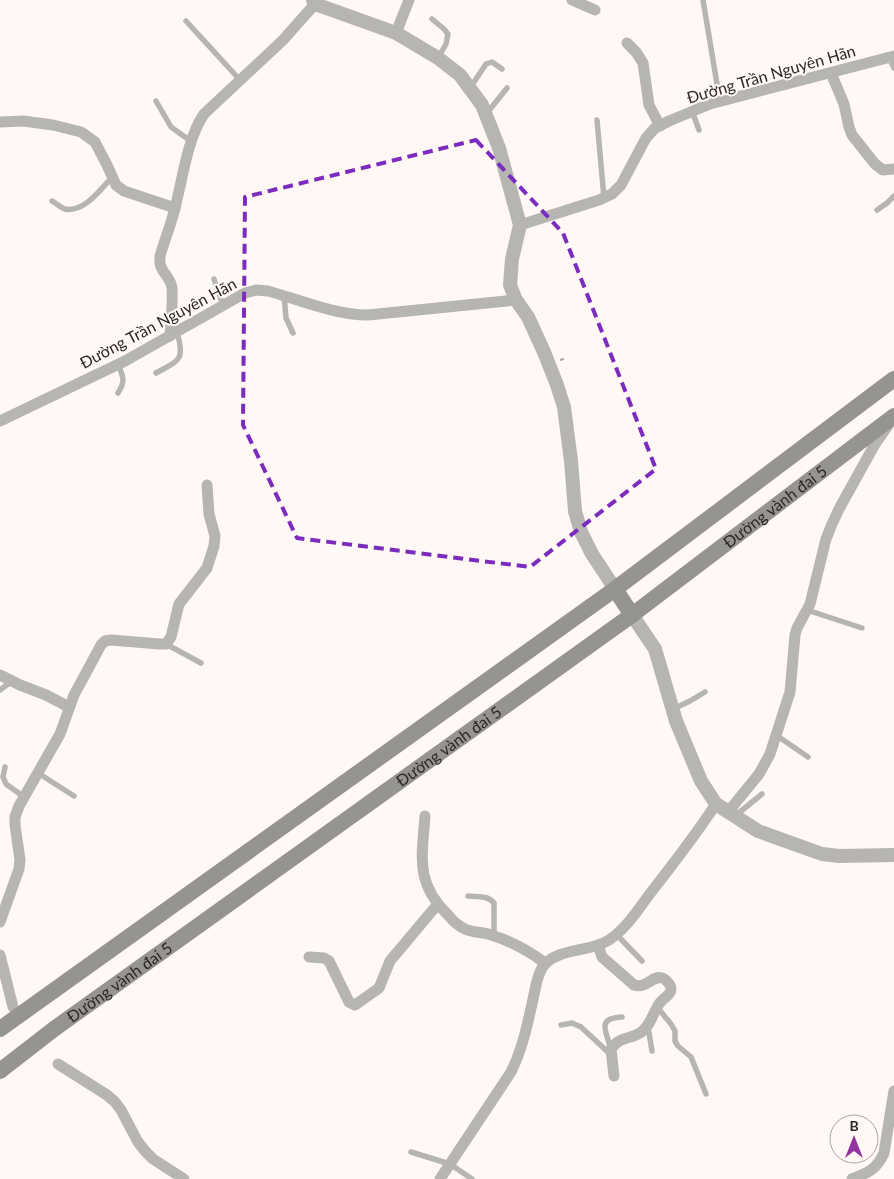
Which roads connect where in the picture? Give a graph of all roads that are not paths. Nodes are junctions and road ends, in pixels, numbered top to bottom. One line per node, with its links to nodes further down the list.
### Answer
1 (409, 0): 8 (street)
2 (572, 0): 5 (street)
3 (703, 0): 18 (lane)
4 (314, 2): 8 (street); 14 (street)
5 (595, 10)
6 (432, 20): 10 (lane)
7 (186, 21): 14 (lane)
8 (396, 33): 10 (street)
9 (627, 43): 23 (street)
10 (438, 58): 15 (street)
11 (892, 60): 13 (street, Đường Trần Nguyên Hãn)
12 (502, 69): 15 (lane)
13 (831, 73): 18 (street, Đường Trần Nguyên Hãn); 26 (street)
14 (240, 80): 25 (street)
15 (470, 88): 20 (street)
16 (507, 88): 20 (lane)
17 (156, 101): 25 (lane)
18 (720, 102): 19 (street, Đường Trần Nguyên Hãn)
19 (692, 111): 23 (street, Đường Trần Nguyên Hãn); 24 (lane)
20 (486, 115): 33 (street)
21 (597, 120): 29 (lane)
22 (0, 122): 27 (street)
23 (660, 126): 29 (street, Đường Trần Nguyên Hãn)
24 (699, 130)
25 (192, 142): 31 (street)
26 (894, 169)
27 (113, 176): 30 (lane); 31 (street)
28 (894, 196): 32 (lane)
29 (604, 198): 33 (street, Đường Trần Nguyên Hãn)
30 (52, 201)
31 (175, 208): 39 (street)
32 (877, 210)
33 (520, 225): 36 (street)
34 (214, 279): 37 (lane)
35 (284, 295): 36 (street, Đường Trần Nguyên Hãn); 37 (street, Đường Trần Nguyên Hãn); 38 (lane)
36 (516, 300): 47 (street)
37 (223, 306): 39 (street, Đường Trần Nguyên Hãn)
38 (293, 333)
39 (174, 334): 40 (street, Đường Trần Nguyên Hãn); 41 (lane)
40 (118, 364): 43 (lane); 45 (street, Đường Trần Nguyên Hãn)
41 (156, 373)
42 (894, 379): 47 (main road, Đường vành đai 5)
43 (118, 393)
44 (894, 416): 48 (street); 49 (main road, Đường vành đai 5)
45 (0, 421)
46 (207, 485): 51 (street)
47 (615, 589): 49 (main road); 85 (main road, Đường vành đai 5)
48 (808, 610): 50 (lane); 59 (street)
49 (632, 615): 58 (street); 89 (main road, Đường vành đai 5)
50 (862, 628)
51 (166, 644): 52 (lane); 57 (street)
52 (202, 663)
53 (0, 676): 54 (street)
54 (12, 681): 55 (lane); 57 (street)
55 (0, 690)
56 (705, 692): 58 (lane)
57 (69, 707): 62 (street)
58 (673, 709): 66 (street)
59 (776, 735): 60 (lane); 67 (street)
60 (808, 757)
61 (5, 767): 65 (lane)
62 (38, 773): 64 (lane); 65 (street)
63 (762, 794): 67 (lane)
64 (74, 796)
65 (24, 797): 72 (street)
66 (716, 804): 67 (street); 73 (street)
67 (731, 814): 69 (street)
68 (425, 816): 71 (street)
69 (894, 855)
70 (468, 896): 74 (lane)
71 (437, 905): 74 (street); 77 (street)
72 (0, 922)
73 (616, 934): 75 (street); 78 (lane)
74 (494, 936): 79 (street)
75 (598, 945): 79 (street); 81 (street)
76 (0, 955): 80 (street)
77 (309, 957)
78 (642, 961)
79 (545, 963): 94 (street)
80 (14, 1007)
81 (657, 1007): 83 (street); 92 (lane)
82 (622, 1017): 87 (lane)
83 (647, 1025): 86 (lane); 87 (street)
84 (561, 1026): 87 (lane)
85 (0, 1028)
86 (652, 1050)
87 (611, 1052): 90 (street)
88 (58, 1064): 95 (street)
89 (0, 1071)
90 (614, 1076)
91 (894, 1091): 98 (street)
92 (706, 1094)
93 (411, 1152): 94 (lane)
94 (450, 1164): 96 (street); 97 (lane)
95 (184, 1179)
96 (440, 1179)
97 (472, 1179)
98 (852, 1179)

